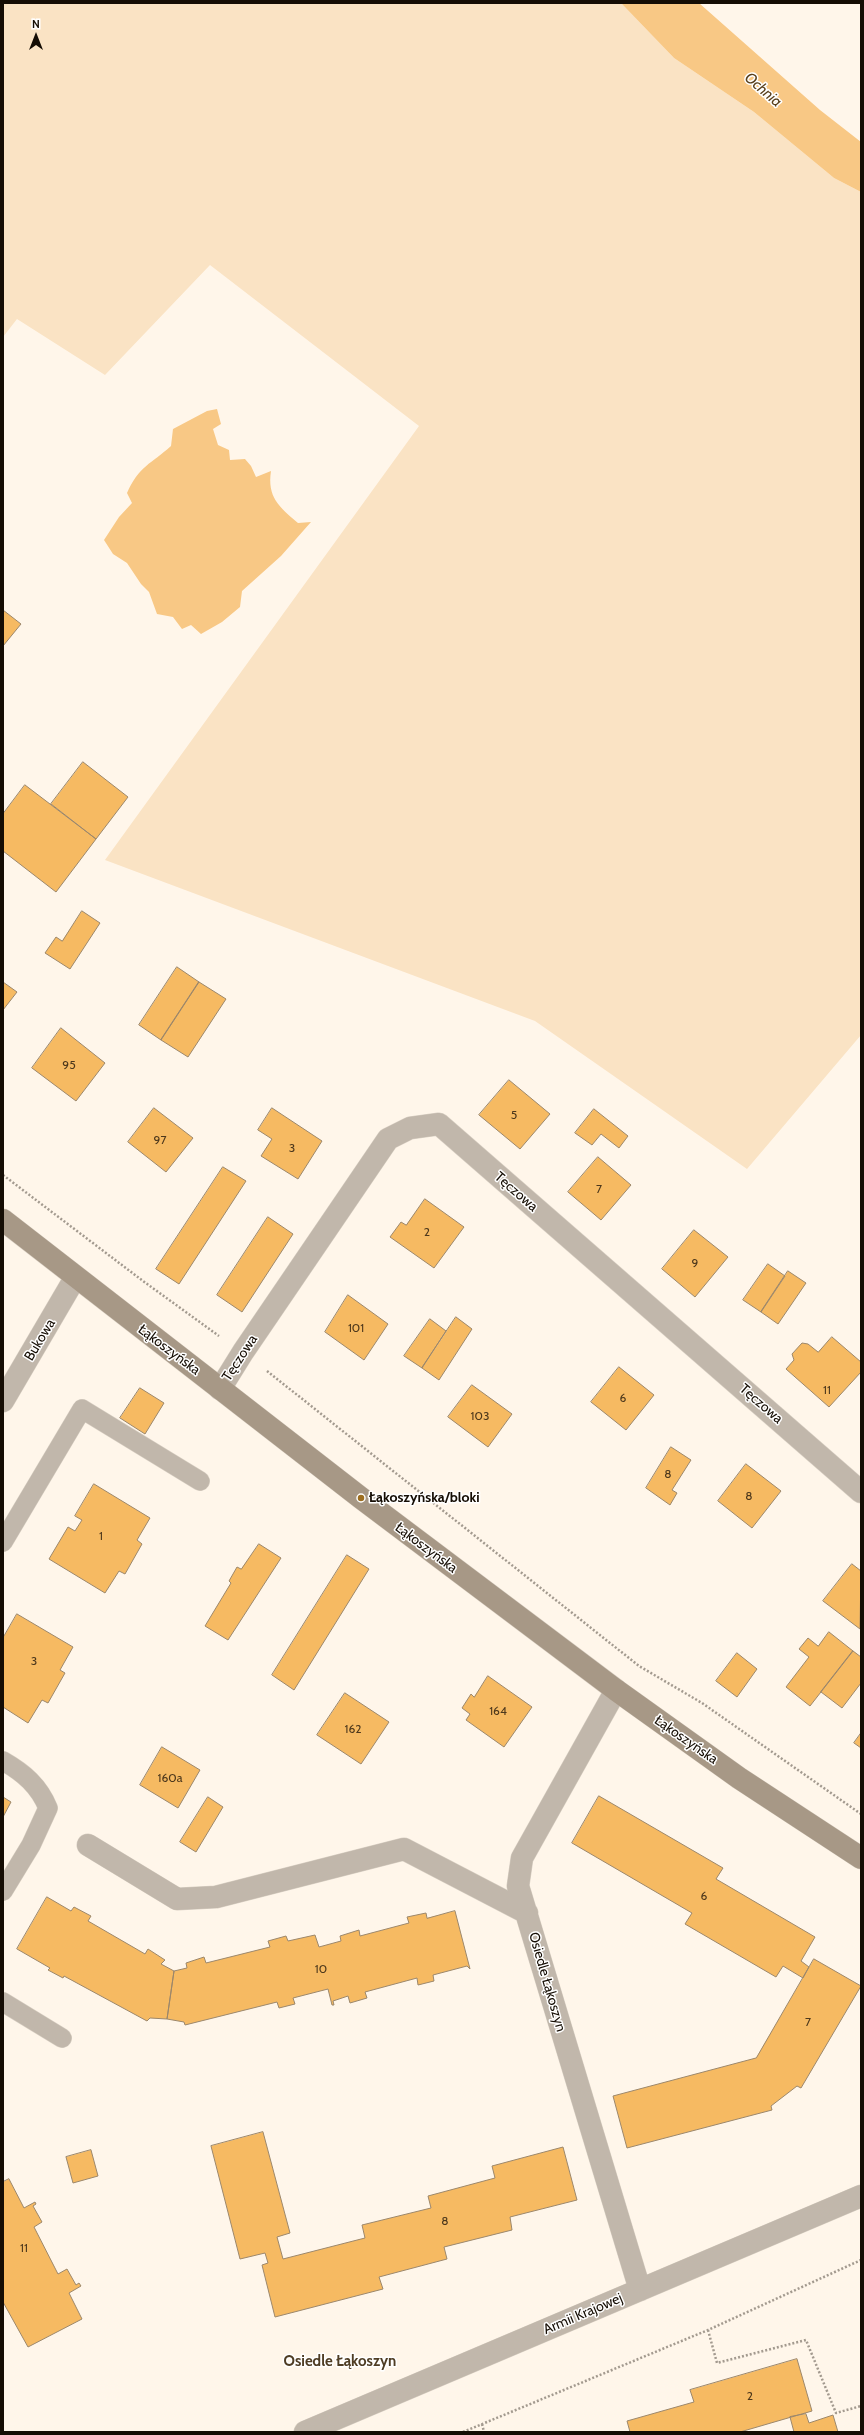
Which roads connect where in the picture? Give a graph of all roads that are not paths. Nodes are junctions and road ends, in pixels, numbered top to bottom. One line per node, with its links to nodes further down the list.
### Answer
1 (3, 1220): 2 (street, Łąkoszyńska)
2 (75, 1278): 3 (street, Łąkoszyńska); 4 (street, Bukowa)
3 (220, 1389): 6 (street, Tęczowa); 8 (street, Łąkoszyńska)
4 (3, 1401)
5 (200, 1481): 7 (lane)
6 (861, 1492)
7 (3, 1542)
8 (616, 1690): 11 (street, Łąkoszyńska); 13 (street, Osiedle Łąkoszyn)
9 (3, 1761): 12 (lane)
10 (88, 1845): 13 (street)
11 (861, 1858)
12 (3, 1891)
13 (527, 1913): 17 (street, Osiedle Łąkoszyn)
14 (3, 2002): 15 (lane)
15 (62, 2038)
16 (861, 2196): 17 (street, Armii Krajowej)
17 (640, 2290): 18 (street, Armii Krajowej)
18 (305, 2432)

